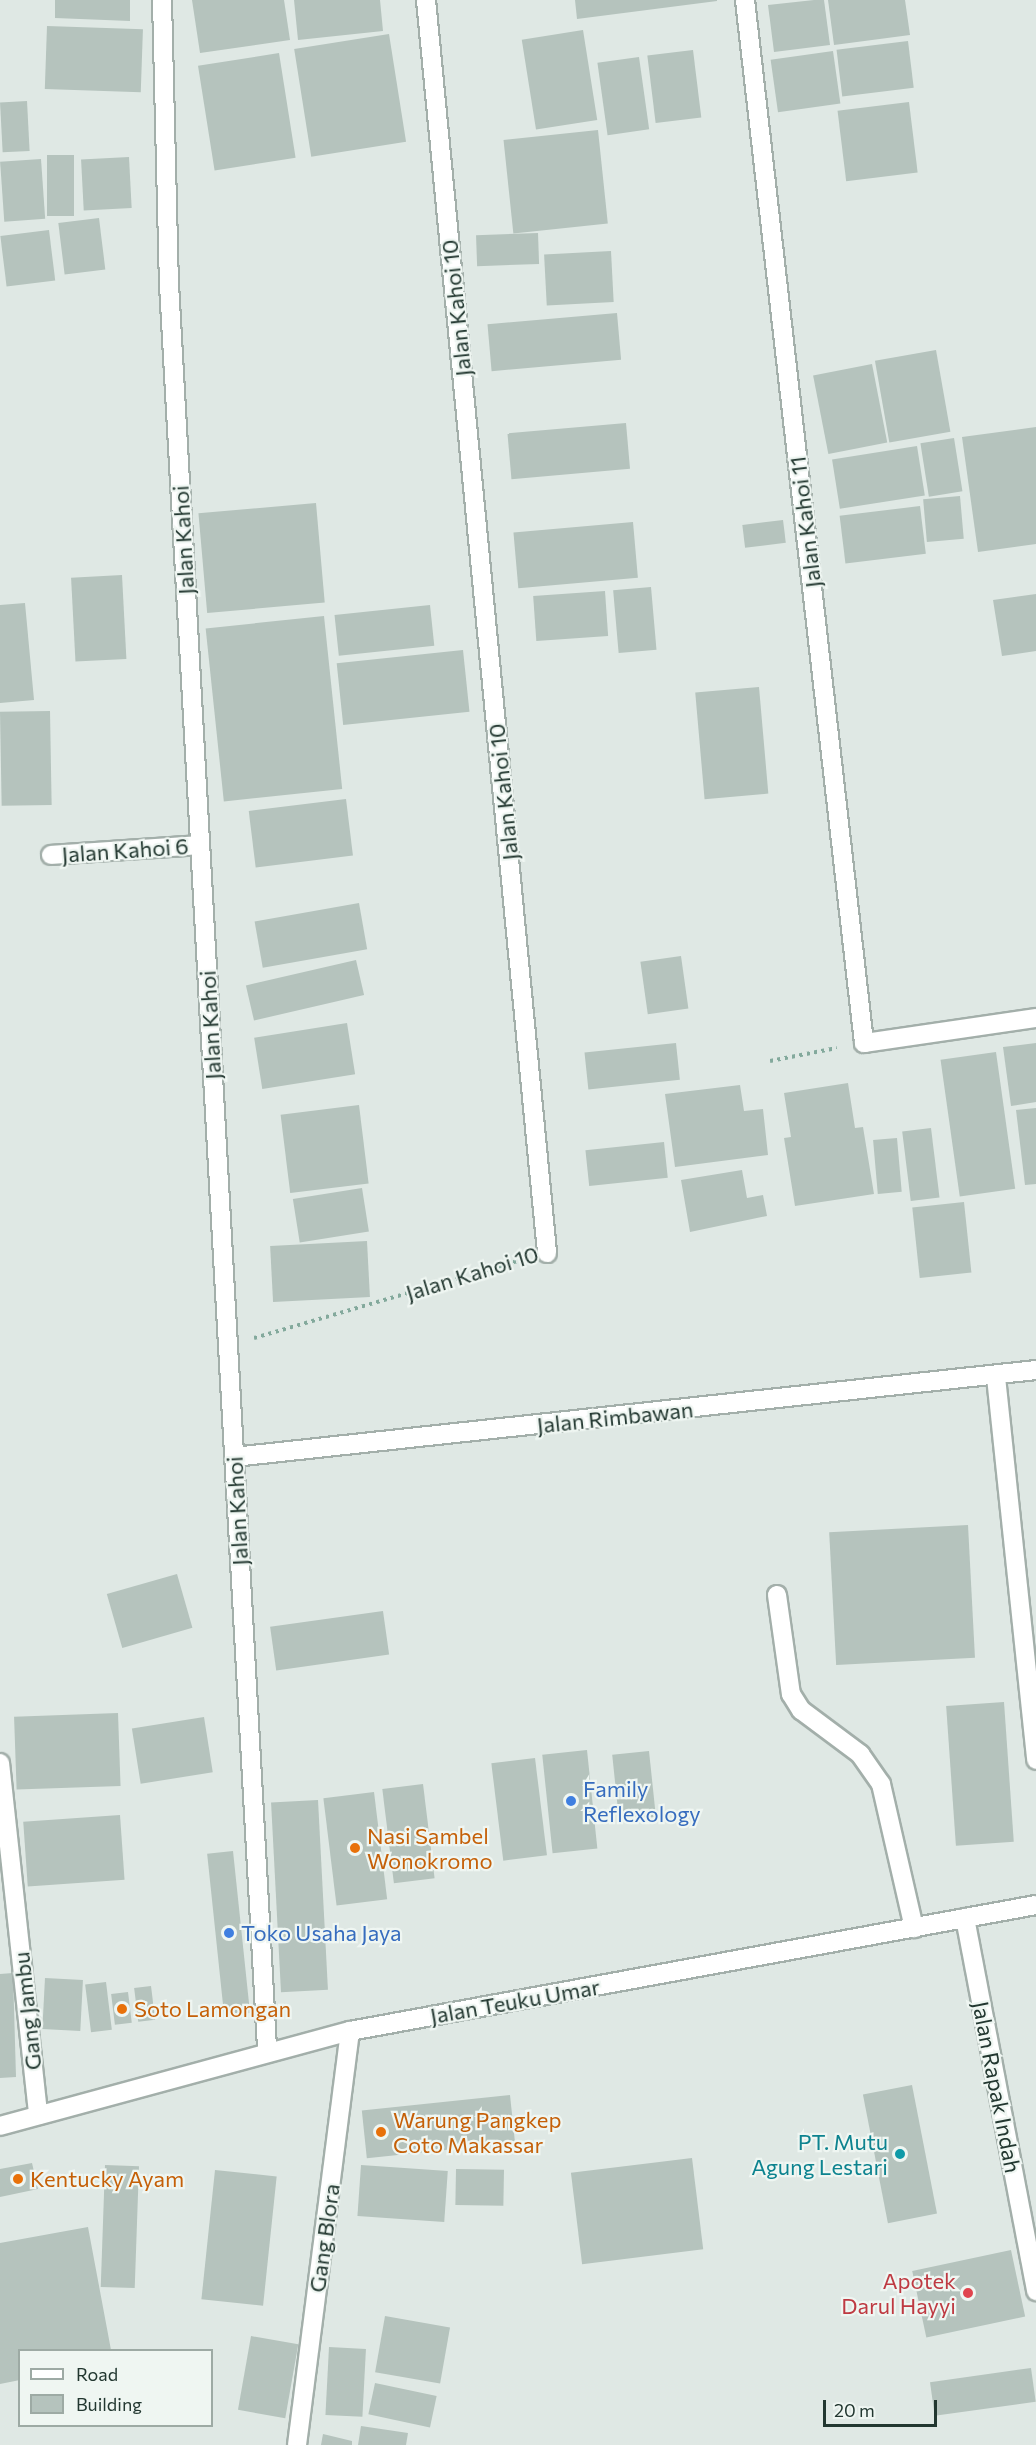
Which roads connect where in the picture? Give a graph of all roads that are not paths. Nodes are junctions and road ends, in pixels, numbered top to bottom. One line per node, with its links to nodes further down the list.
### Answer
1 (162, 0): 4 (street, Jalan Kahoi)
2 (426, 0): 7 (street, Jalan Kahoi 10)
3 (745, 0): 6 (street, Jalan Kahoi 11)
4 (200, 845): 5 (street, Jalan Kahoi 6); 10 (street, Jalan Kahoi)
5 (51, 855)
6 (1036, 1018)
7 (547, 1253)
8 (1036, 1370): 9 (street, Jalan Rimbawan)
9 (996, 1377): 10 (street, Jalan Rimbawan); 12 (street)
10 (234, 1457): 18 (street, Jalan Kahoi)
11 (777, 1595): 16 (street)
12 (1036, 1760)
13 (0, 1763): 19 (street, Gang Jambu)
14 (1036, 1905): 15 (street, Jalan Teuku Umar)
15 (965, 1918): 16 (street, Jalan Teuku Umar); 21 (street, Jalan Rapak Indah)
16 (914, 1928): 17 (street, Jalan Teuku Umar)
17 (350, 2031): 18 (street, Jalan Teuku Umar); 22 (street, Gang Blora)
18 (267, 2050): 19 (street, Jalan Teuku Umar)
19 (38, 2115): 20 (street, Jalan Teuku Umar)
20 (0, 2126)
21 (1036, 2291)
22 (297, 2445)

